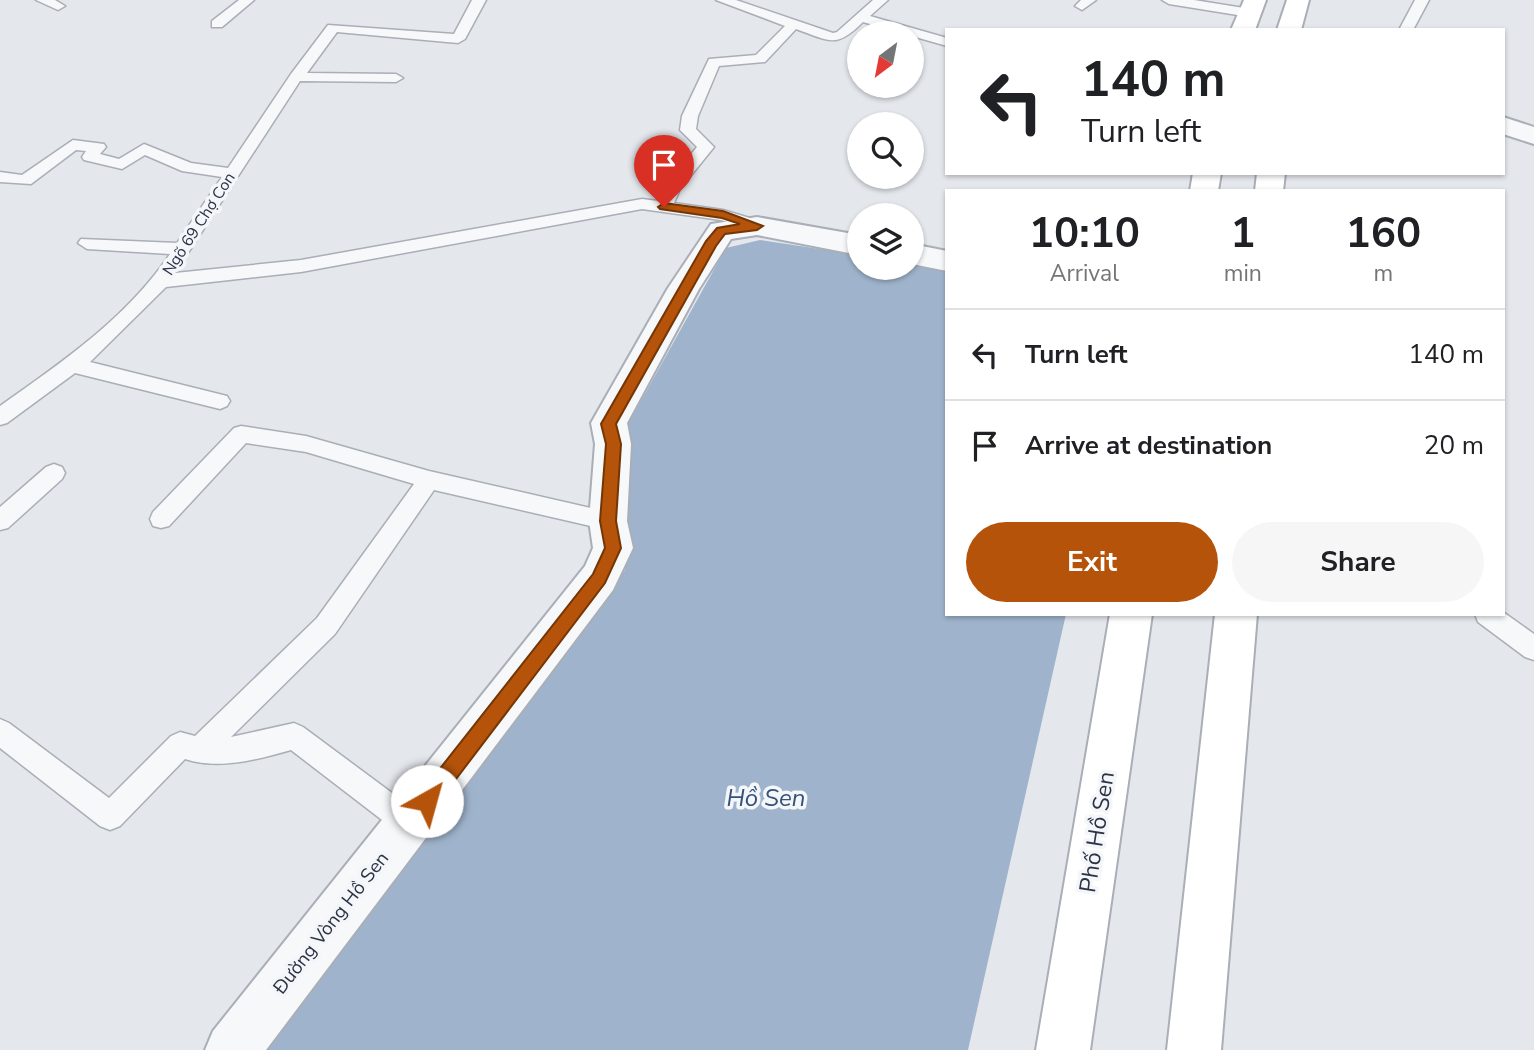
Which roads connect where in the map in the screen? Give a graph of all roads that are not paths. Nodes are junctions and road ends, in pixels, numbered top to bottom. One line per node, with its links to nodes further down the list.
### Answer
1 (43, 0): 9 (lane)
2 (247, 0): 12 (lane)
3 (478, 0): 16 (lane)
4 (723, 0): 13 (lane)
5 (881, 0): 11 (lane)
6 (1169, 0): 10 (lane)
7 (1298, 0): 14 (main road)
8 (1422, 0): 15 (lane)
9 (58, 6)
10 (1249, 14)
11 (860, 17): 13 (lane); 17 (lane)
12 (217, 24)
13 (794, 24): 25 (lane)
14 (1290, 28)
15 (1407, 28)
16 (458, 38): 18 (lane); 19 (lane, Ngõ 69 Chợ Con)
17 (945, 41)
18 (450, 54)
19 (296, 77): 20 (lane); 23 (lane, Ngõ 69 Chợ Con)
20 (396, 78)
21 (1505, 126): 22 (street)
22 (1534, 136)
23 (233, 173): 24 (lane); 29 (lane, Ngõ 69 Chợ Con)
24 (0, 177)
25 (664, 207): 26 (lane); 32 (lane)
26 (757, 226): 28 (street, Đường Vòng Hồ Sen); 40 (street, Đường Vòng Hồ Sen)
27 (87, 243): 29 (lane)
28 (847, 243)
29 (182, 249): 32 (lane, Ngõ 69 Chợ Con)
30 (924, 256): 31 (street)
31 (945, 261)
32 (161, 281): 33 (lane, Ngõ 69 Chợ Con)
33 (72, 365): 34 (lane); 35 (lane, Ngõ 69 Chợ Con)
34 (220, 401)
35 (0, 417)
36 (54, 473): 39 (lane)
37 (429, 480): 38 (lane); 40 (lane); 46 (lane)
38 (161, 519)
39 (0, 521)
40 (608, 521): 47 (street, Đường Vòng Hồ Sen)
41 (1132, 616): 49 (main road, Phố Hồ Sen)
42 (1236, 616): 50 (main road)
43 (1490, 616): 44 (lane)
44 (1534, 649)
45 (0, 732): 46 (lane)
46 (198, 751): 47 (lane)
47 (410, 823): 48 (street, Đường Vòng Hồ Sen)
48 (232, 1050)
49 (1063, 1050)
50 (1194, 1050)

